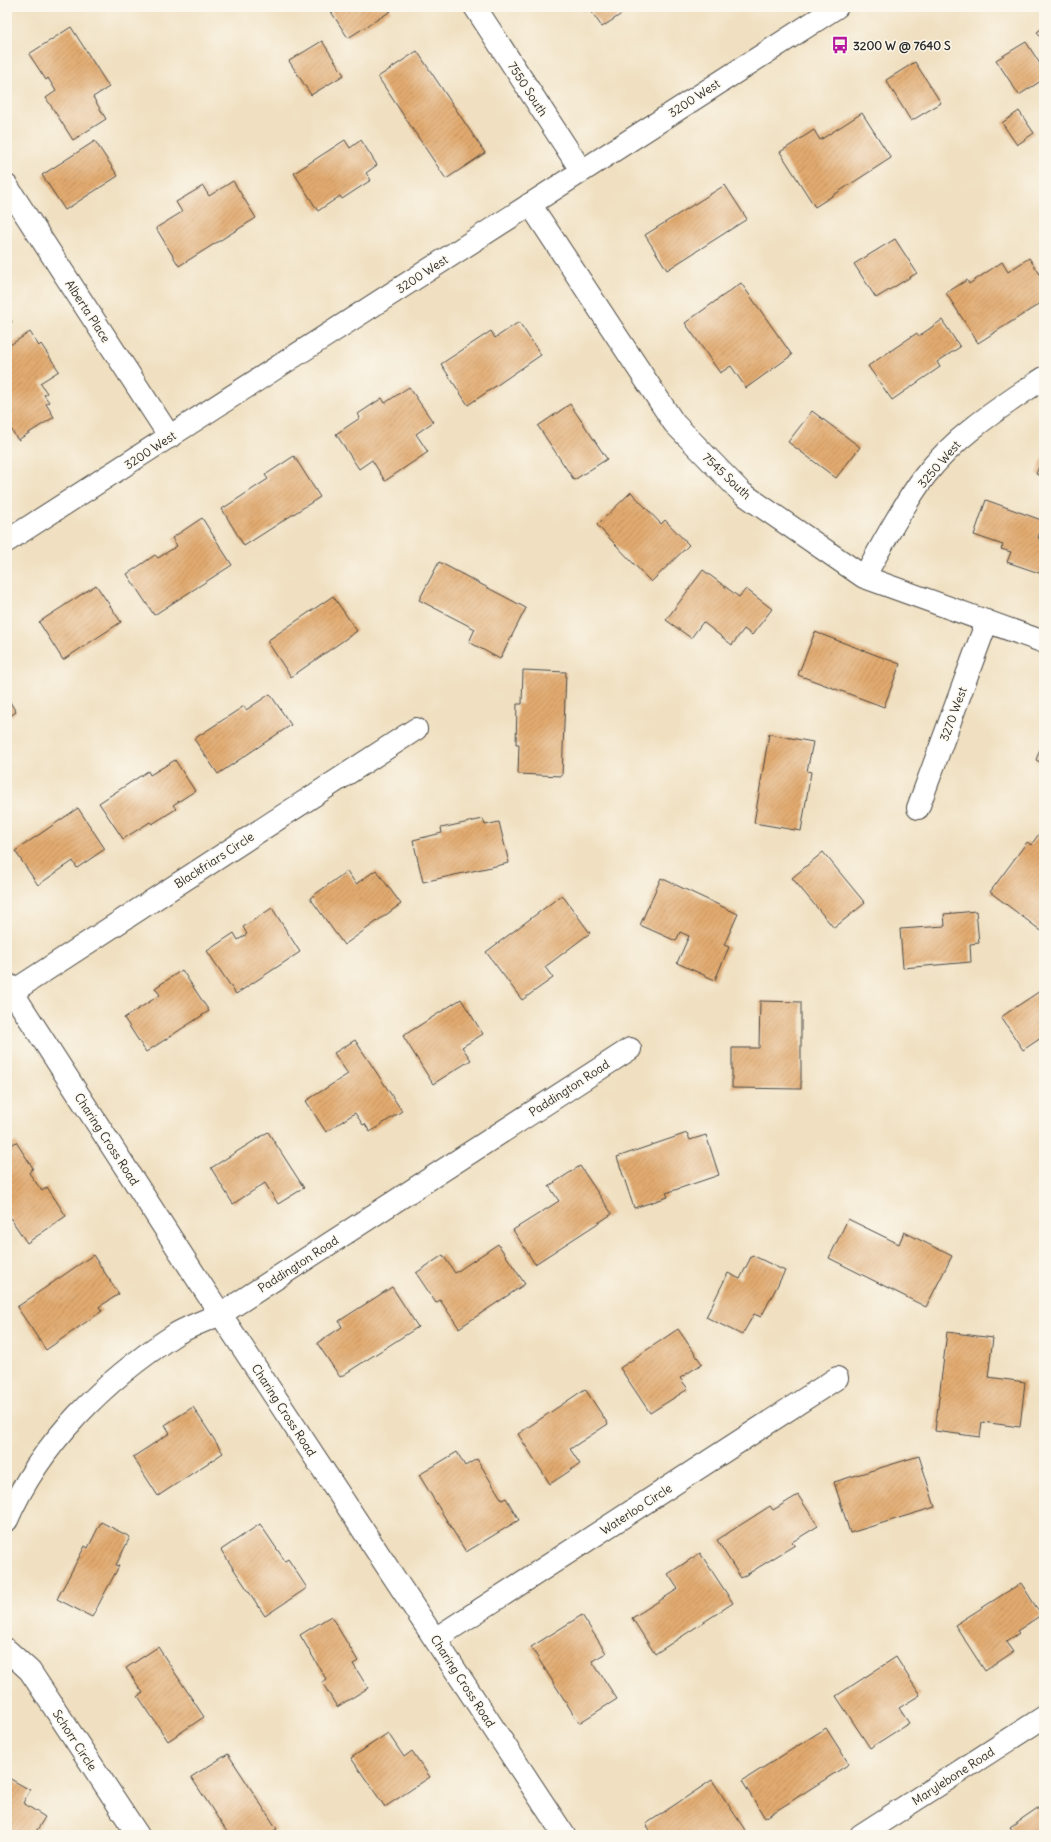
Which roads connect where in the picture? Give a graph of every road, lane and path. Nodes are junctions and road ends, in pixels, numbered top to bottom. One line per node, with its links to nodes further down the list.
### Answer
1 (475, 7): 3 (street, 7550 South)
2 (837, 7): 3 (street, 3200 West)
3 (581, 170): 5 (street, 3200 West)
4 (7, 186): 7 (street, Alberta Place)
5 (530, 204): 7 (street, 3200 West); 9 (street, 7545 South)
6 (1044, 378): 9 (street, 3250 West)
7 (170, 437): 8 (street, 3200 West)
8 (7, 541)
9 (864, 577): 10 (street, 7545 South)
10 (987, 621): 11 (street, 7545 South); 13 (street, 3270 West)
11 (1044, 642)
12 (416, 729): 14 (street, Blackfriars Circle)
13 (918, 808)
14 (10, 988): 16 (street, Charing Cross Road)
15 (630, 1049): 16 (street, Paddington Road)
16 (221, 1314): 18 (street, Paddington Road); 19 (street, Charing Cross Road)
17 (838, 1378): 19 (street, Waterloo Circle)
18 (7, 1520)
19 (435, 1639): 23 (street, Charing Cross Road)
20 (7, 1650): 22 (street, Schorr Circle)
21 (1044, 1717): 24 (street, Marylebone Road)
22 (138, 1835)
23 (564, 1835)
24 (861, 1835)

